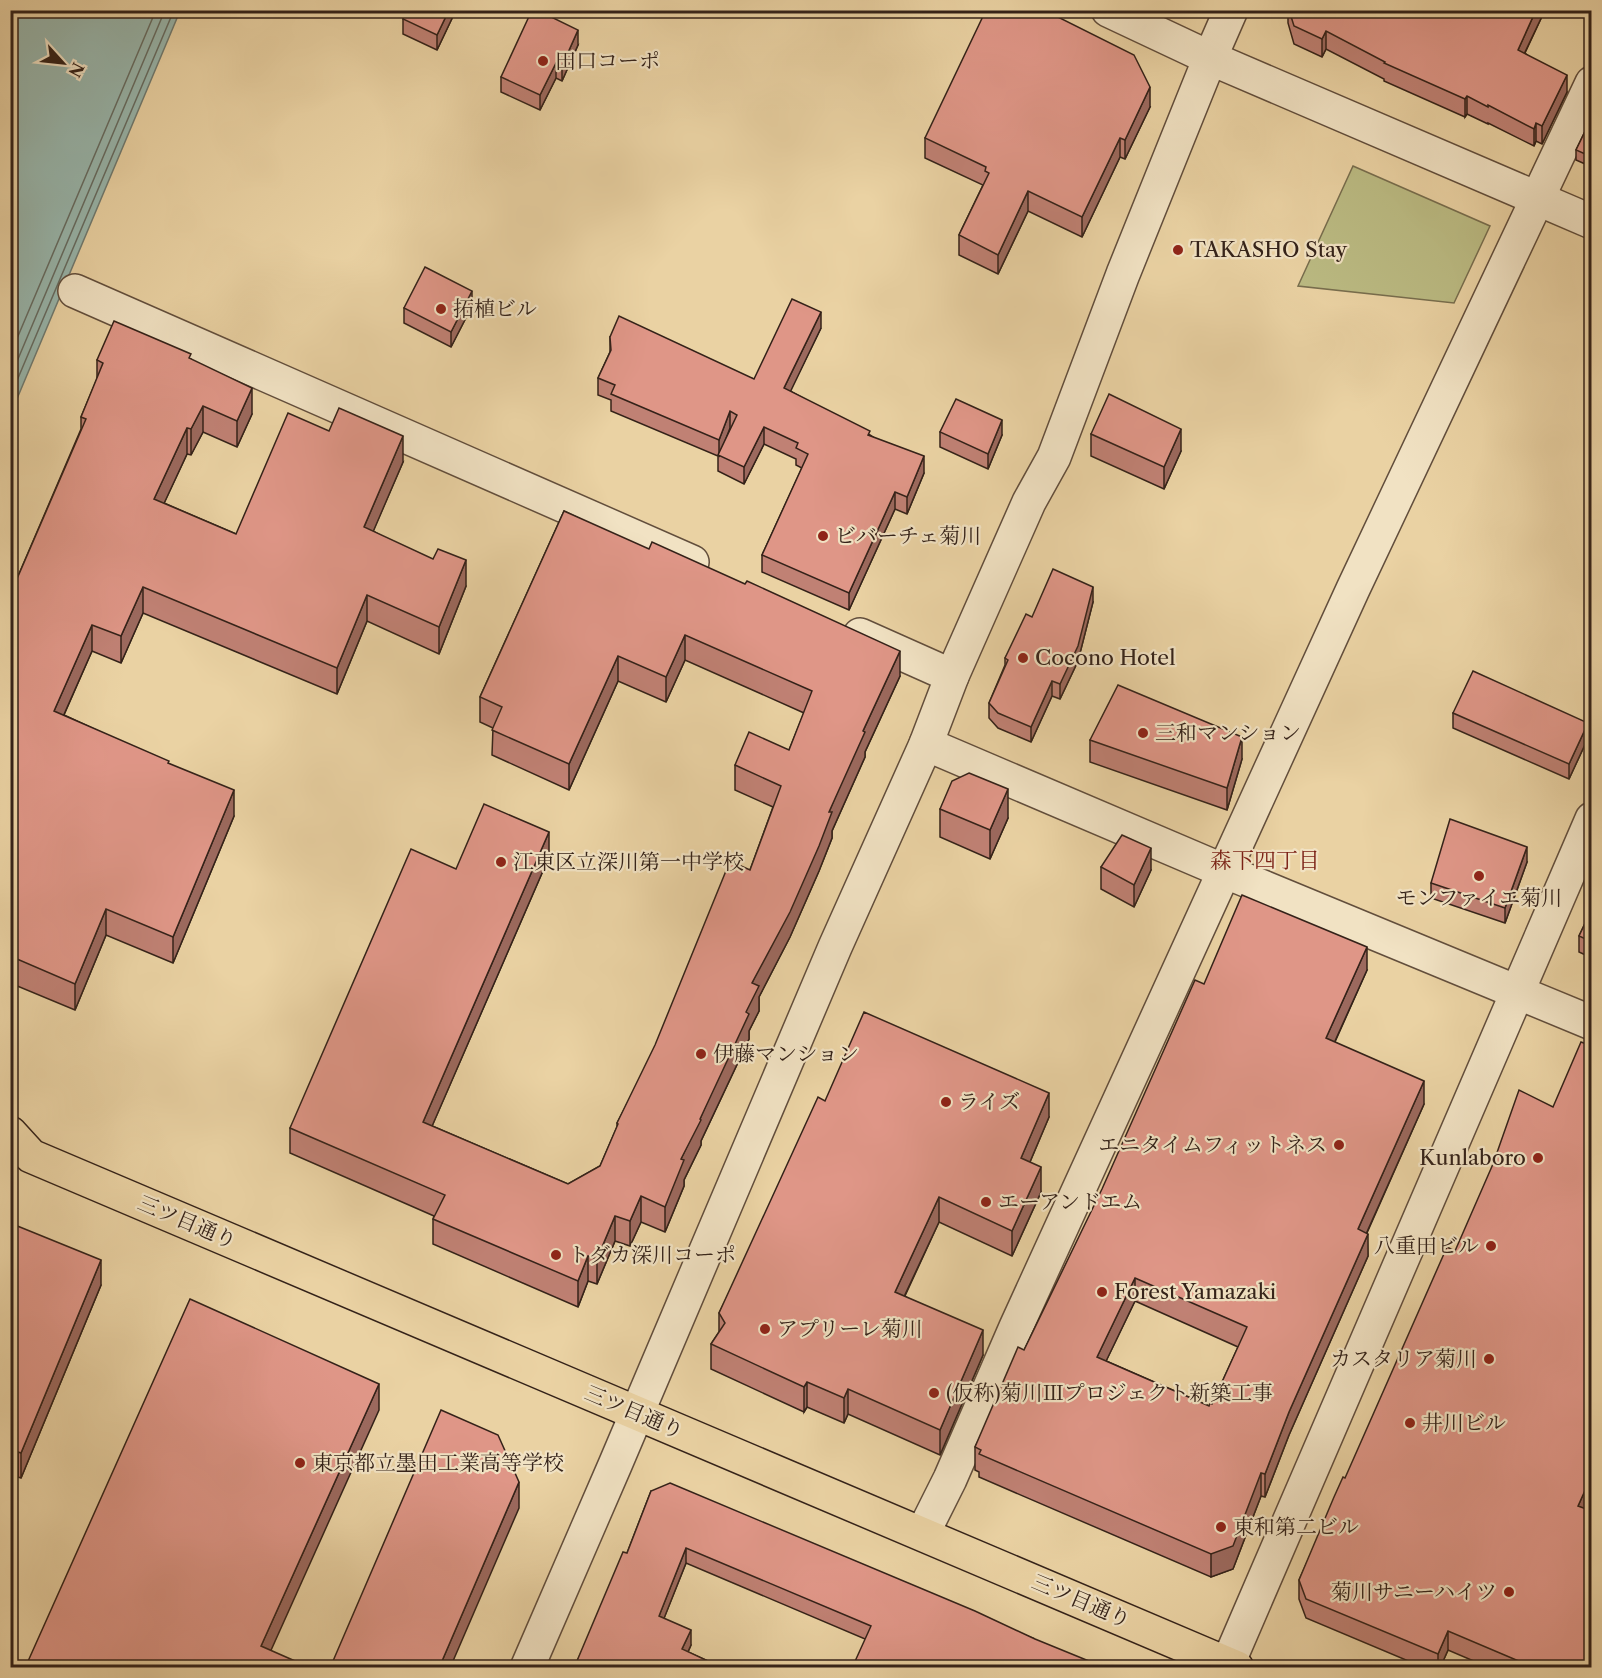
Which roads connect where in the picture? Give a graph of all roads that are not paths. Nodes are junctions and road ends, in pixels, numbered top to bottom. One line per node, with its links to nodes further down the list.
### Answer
1 (1108, 10): 3 (street)
2 (1231, 10): 3 (street)
3 (1210, 58): 5 (street); 10 (street)
4 (1592, 83): 5 (street)
5 (1538, 198): 6 (street); 13 (street)
6 (1592, 222)
7 (75, 291): 8 (street)
8 (720, 574)
9 (837, 625): 10 (street)
10 (952, 676): 11 (street)
11 (926, 744): 13 (street); 17 (street)
12 (1592, 819): 14 (street)
13 (1224, 871): 14 (street); 18 (street)
14 (1517, 991): 15 (street); 19 (street)
15 (1592, 1023)
16 (17, 1149): 17 (main road, 三ツ目通り)
17 (637, 1413): 18 (main road, 三ツ目通り); 20 (street)
18 (922, 1533): 19 (main road, 三ツ目通り)
19 (1230, 1666)
20 (527, 1668)

